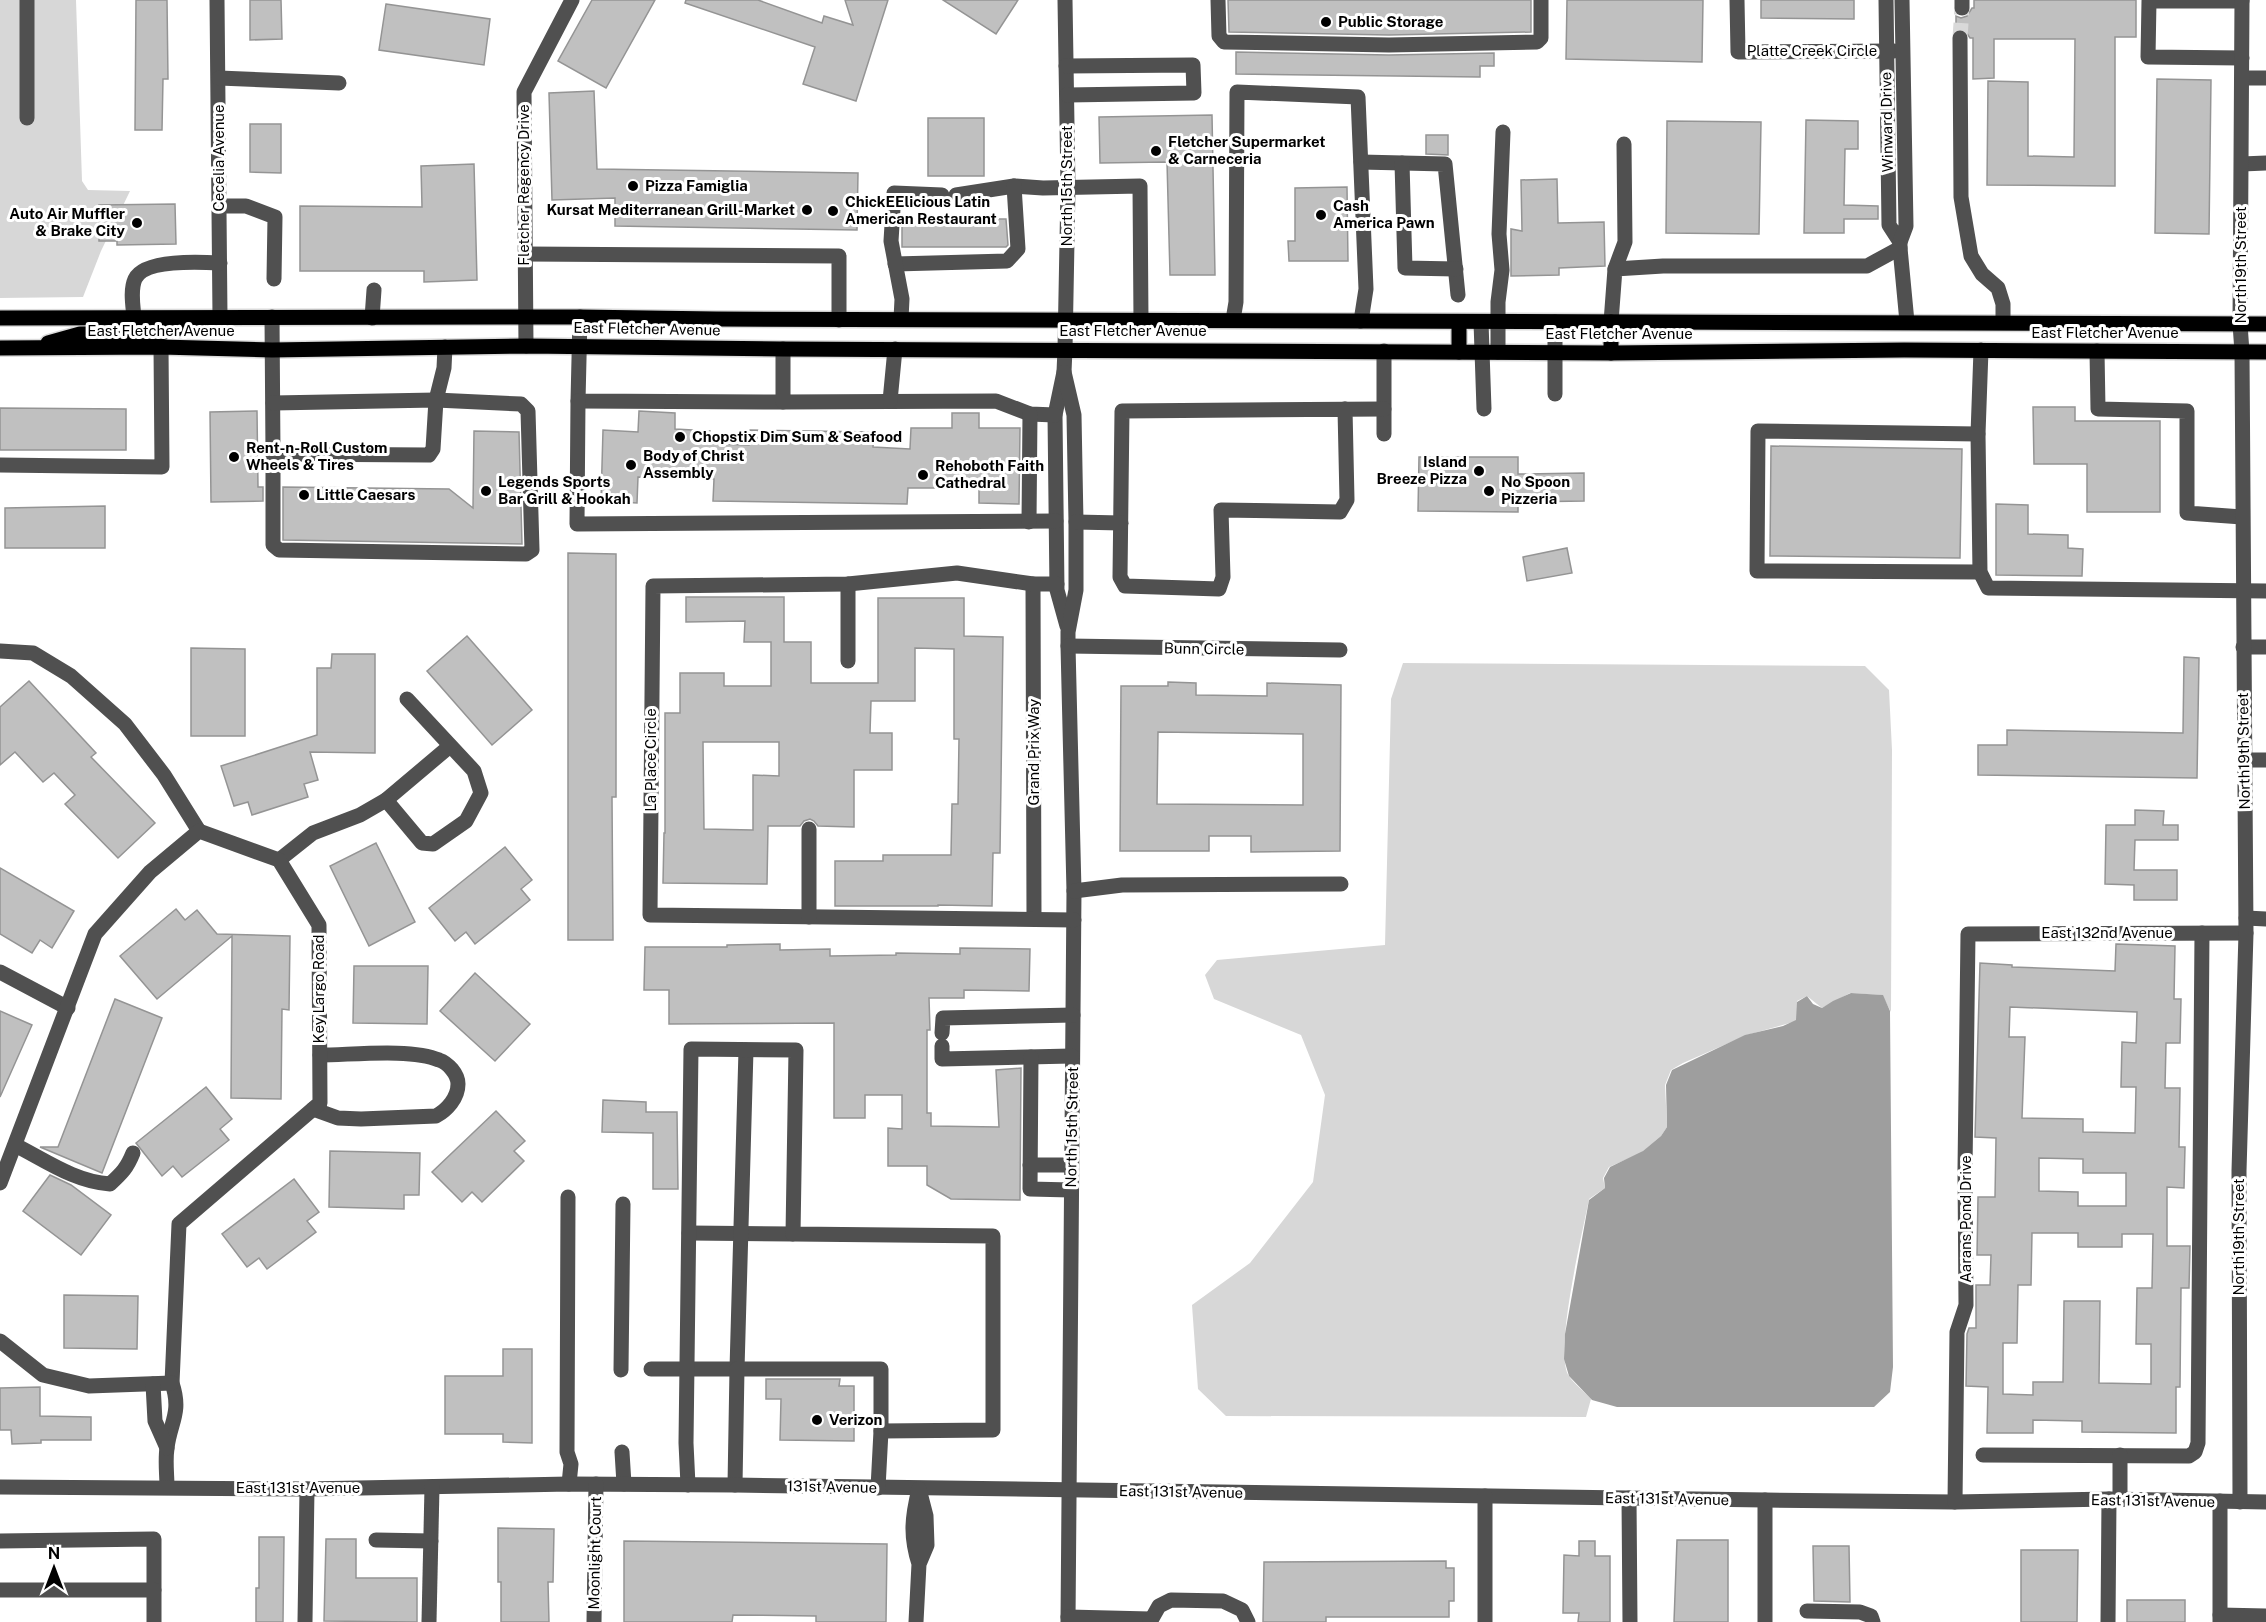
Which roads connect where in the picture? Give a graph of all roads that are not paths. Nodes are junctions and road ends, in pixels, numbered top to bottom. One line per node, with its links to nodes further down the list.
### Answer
1 (27, 0): 21 (street)
2 (217, 0): 16 (street, Cecelia Avenue)
3 (572, 0): 32 (street, Fletcher Regency Drive)
4 (1065, 0): 15 (street, North 15th Street)
5 (1218, 0): 6 (street)
6 (1541, 0)
7 (1737, 0): 12 (street, Platte Creek Circle)
8 (1886, 0): 12 (street, Winward Drive)
9 (1902, 0): 13 (street, Winward Drive)
10 (2242, 1): 14 (street, North19th Street); 14 (street)
11 (1960, 38): 59 (street)
12 (1886, 51): 13 (street, Platte Creek Circle); 31 (street, Winward Drive)
13 (1903, 51): 31 (street, Winward Drive)
14 (2242, 58): 17 (street, North19th Street)
15 (1066, 66): 20 (street, North 15th Street); 20 (street)
16 (219, 78): 19 (street); 30 (street, Cecelia Avenue)
17 (2242, 78): 18 (street); 26 (street, North19th Street)
18 (2266, 78)
19 (339, 82)
20 (1067, 95): 29 (street, North 15th Street)
21 (27, 118)
22 (1503, 132): 55 (street)
23 (1624, 144): 36 (street)
24 (1361, 162): 25 (street); 51 (street); 52 (street)
25 (1402, 163): 35 (street); 35 (street)
26 (2242, 164): 27 (street); 60 (street, North19th Street)
27 (2266, 164)
28 (1014, 186): 29 (street); 34 (street); 34 (street)
29 (1068, 187): 48 (street, North 15th Street); 50 (street)
30 (220, 206): 33 (street, Cecelia Avenue); 37 (street)
31 (1900, 250): 36 (street); 58 (street, Winward Drive)
32 (525, 254): 43 (street, Fletcher Regency Drive); 49 (street)
33 (220, 262): 40 (street); 41 (street, Cecelia Avenue)
34 (895, 264): 47 (street)
35 (1456, 269): 39 (street)
36 (1615, 269): 57 (street)
37 (274, 279)
38 (374, 290): 46 (street)
39 (1458, 296)
40 (134, 317): 41 (main road, East Fletcher Avenue); 45 (main road, East Fletcher Avenue)
41 (220, 317): 42 (main road, East Fletcher Avenue); 67 (main road)
42 (272, 317): 46 (main road, East Fletcher Avenue); 71 (street)
43 (525, 317): 44 (main road, East Fletcher Avenue); 46 (main road, East Fletcher Avenue); 62 (street, Fletcher Regency Drive)
44 (580, 317): 49 (main road, East Fletcher Avenue); 63 (street)
45 (0, 318)
46 (372, 318)
47 (901, 319): 48 (main road, East Fletcher Avenue); 49 (main road, East Fletcher Avenue)
48 (1065, 319): 50 (main road, East Fletcher Avenue); 70 (street, North 15th Street)
49 (839, 320)
50 (1141, 320): 51 (main road, East Fletcher Avenue)
51 (1233, 320): 52 (main road, East Fletcher Avenue)
52 (1361, 321): 53 (main road, East Fletcher Avenue)
53 (1459, 322): 54 (main road, East Fletcher Avenue); 76 (main road)
54 (1481, 322): 55 (main road, East Fletcher Avenue); 77 (street)
55 (1498, 322): 56 (main road, East Fletcher Avenue); 78 (street)
56 (1555, 322): 57 (main road, East Fletcher Avenue); 79 (street)
57 (1611, 322): 58 (main road, East Fletcher Avenue); 82 (main road)
58 (1907, 322): 59 (main road, East Fletcher Avenue); 72 (main road)
59 (2003, 322): 60 (main road, East Fletcher Avenue)
60 (2240, 324): 61 (main road, East Fletcher Avenue); 80 (street, North19th Street)
61 (2266, 324)
62 (526, 345): 63 (main road, East Fletcher Avenue); 65 (main road, East Fletcher Avenue)
63 (581, 346): 68 (main road, East Fletcher Avenue); 86 (street)
64 (161, 347): 67 (main road, East Fletcher Avenue); 71 (main road, East Fletcher Avenue); 98 (street)
65 (445, 347): 71 (main road, East Fletcher Avenue); 85 (street)
66 (0, 348): 67 (main road, East Fletcher Avenue)
67 (28, 349)
68 (783, 349): 69 (main road, East Fletcher Avenue); 88 (street)
69 (895, 349): 70 (main road, East Fletcher Avenue); 87 (street)
70 (1065, 349): 74 (main road, East Fletcher Avenue); 83 (street, North 15th Street)
71 (272, 350): 89 (street)
72 (1924, 350): 73 (main road, East Fletcher Avenue); 82 (main road, East Fletcher Avenue)
73 (1981, 350): 75 (main road, East Fletcher Avenue); 96 (street)
74 (1383, 351): 76 (main road, East Fletcher Avenue); 91 (street)
75 (2097, 351): 80 (main road, East Fletcher Avenue); 99 (street)
76 (1459, 352): 77 (main road, East Fletcher Avenue)
77 (1482, 352): 78 (main road, East Fletcher Avenue); 92 (street)
78 (1498, 352): 79 (main road, East Fletcher Avenue)
79 (1555, 352): 82 (main road, East Fletcher Avenue); 84 (street)
80 (2242, 352): 81 (main road, East Fletcher Avenue); 99 (street, North19th Street)
81 (2266, 352)
82 (1611, 353)
83 (1064, 372): 94 (street, North 15th Street); 102 (street, North 15th Street)
84 (1555, 394)
85 (436, 400): 89 (street); 97 (street); 97 (street)
86 (578, 401): 88 (street); 101 (street)
87 (890, 401): 88 (street); 93 (street)
88 (783, 402)
89 (273, 403): 97 (street)
90 (1345, 409): 91 (street); 103 (street); 103 (street)
91 (1384, 409): 95 (street)
92 (1484, 409)
93 (1030, 414): 94 (street); 101 (street)
94 (1055, 415): 100 (street, North 15th Street)
95 (1384, 434)
96 (1978, 434): 104 (street); 104 (street)
97 (273, 454)
98 (0, 465)
99 (2242, 517): 108 (street, North19th Street)
100 (1056, 521): 101 (street); 107 (street, North 15th Street)
101 (1029, 522)
102 (1076, 522): 103 (street); 110 (street, North 15th Street)
103 (1121, 523)
104 (1980, 572): 108 (street)
105 (848, 584): 106 (street, La Place Circle); 115 (street); 126 (street, La Place Circle)
106 (1033, 584): 107 (street, La Place Circle); 128 (street, Grand Prix Way)
107 (1057, 584): 110 (street, North 15th Street)
108 (2243, 591): 109 (street); 111 (street, North19th Street)
109 (2266, 591)
110 (1068, 639): 113 (street, Bunn Circle); 125 (street, North 15th Street)
111 (2243, 647): 112 (street); 118 (street, North19th Street)
112 (2266, 647)
113 (1340, 650)
114 (0, 651): 122 (street)
115 (848, 661)
116 (407, 699): 117 (street)
117 (450, 746): 120 (street); 120 (street)
118 (2244, 760): 119 (street); 130 (street, North19th Street)
119 (2266, 760)
120 (386, 800): 123 (street)
121 (808, 829): 126 (street)
122 (199, 831): 123 (street); 134 (street)
123 (279, 860): 137 (street, Key Largo Road)
124 (1341, 884): 125 (street)
125 (1074, 891): 129 (street, North 15th Street)
126 (809, 917): 128 (street, La Place Circle)
127 (2266, 918): 130 (street, East 132nd Avenue)
128 (1034, 919): 129 (street, La Place Circle)
129 (1074, 920): 135 (street, North 15th Street)
130 (2246, 926): 132 (street, East 132nd Avenue); 182 (street, North19th Street)
131 (1968, 933): 132 (street, East 132nd Avenue); 181 (street, Aarans Pond Drive)
132 (2202, 933): 163 (street)
133 (0, 972): 134 (street)
134 (68, 1008): 141 (street)
135 (1073, 1015): 138 (street, North 15th Street); 139 (street)
136 (746, 1050): 149 (street); 150 (street); 151 (street)
137 (320, 1055): 140 (street, Key Largo Road); 140 (street)
138 (1072, 1056): 139 (street); 144 (street, North 15th Street)
139 (1030, 1057): 143 (street)
140 (313, 1109): 157 (street)
141 (15, 1144): 142 (street); 145 (street)
142 (133, 1153)
143 (1030, 1166): 144 (street); 146 (street)
144 (1071, 1166): 146 (street, North 15th Street)
145 (0, 1183)
146 (1071, 1190): 175 (street, North 15th Street)
147 (568, 1197): 164 (street)
148 (623, 1204): 156 (street)
149 (688, 1233): 150 (street); 155 (street)
150 (741, 1233): 151 (street); 153 (street)
151 (793, 1234): 159 (street)
152 (0, 1341): 158 (street)
153 (737, 1368): 155 (street); 159 (street); 168 (street)
154 (651, 1369): 155 (street)
155 (687, 1369): 167 (street)
156 (621, 1370)
157 (172, 1383): 158 (street); 160 (street)
158 (153, 1384): 160 (street)
159 (880, 1431): 172 (street)
160 (167, 1448): 170 (street)
161 (622, 1452): 166 (street)
162 (1983, 1455): 163 (street)
163 (2120, 1455): 179 (street)
164 (569, 1484): 165 (street, East 131st Avenue); 171 (street, East 131st Avenue)
165 (596, 1484): 166 (street, 131st Avenue); 197 (street, Moonlight Court)
166 (624, 1484): 167 (street, 131st Avenue)
167 (688, 1485): 168 (street, 131st Avenue)
168 (735, 1485): 172 (street, 131st Avenue)
169 (0, 1486): 170 (street, East 131st Avenue)
170 (167, 1487): 173 (street, East 131st Avenue)
171 (432, 1487): 173 (street, East 131st Avenue); 186 (street)
172 (878, 1488): 174 (street, 131st Avenue)
173 (307, 1489): 195 (street)
174 (919, 1489): 175 (street, 131st Avenue); 198 (street)
175 (1069, 1491): 176 (street, East 131st Avenue); 191 (street, North 15th Street)
176 (1485, 1497): 177 (street, East 131st Avenue); 200 (street)
177 (1629, 1498): 178 (street, East 131st Avenue); 201 (street)
178 (1765, 1500): 181 (street, East 131st Avenue); 202 (street)
179 (2115, 1500): 180 (street, East 131st Avenue); 181 (street, East 131st Avenue); 204 (street)
180 (2220, 1501): 182 (street, East 131st Avenue); 192 (street)
181 (1955, 1502)
182 (2240, 1502): 183 (street, East 131st Avenue)
183 (2266, 1502)
184 (375, 1540): 186 (street)
185 (0, 1541): 188 (street)
186 (431, 1541): 196 (street)
187 (0, 1590): 188 (street)
188 (154, 1590): 194 (street)
189 (1807, 1611): 203 (street)
190 (2266, 1616): 192 (street)
191 (1068, 1619): 193 (street)
192 (2220, 1619)
193 (1150, 1621): 199 (street)
194 (154, 1622)
195 (305, 1622)
196 (429, 1622)
197 (594, 1622)
198 (916, 1622)
199 (1248, 1622)
200 (1485, 1622)
201 (1630, 1622)
202 (1765, 1622)
203 (1873, 1622)
204 (2108, 1622)

